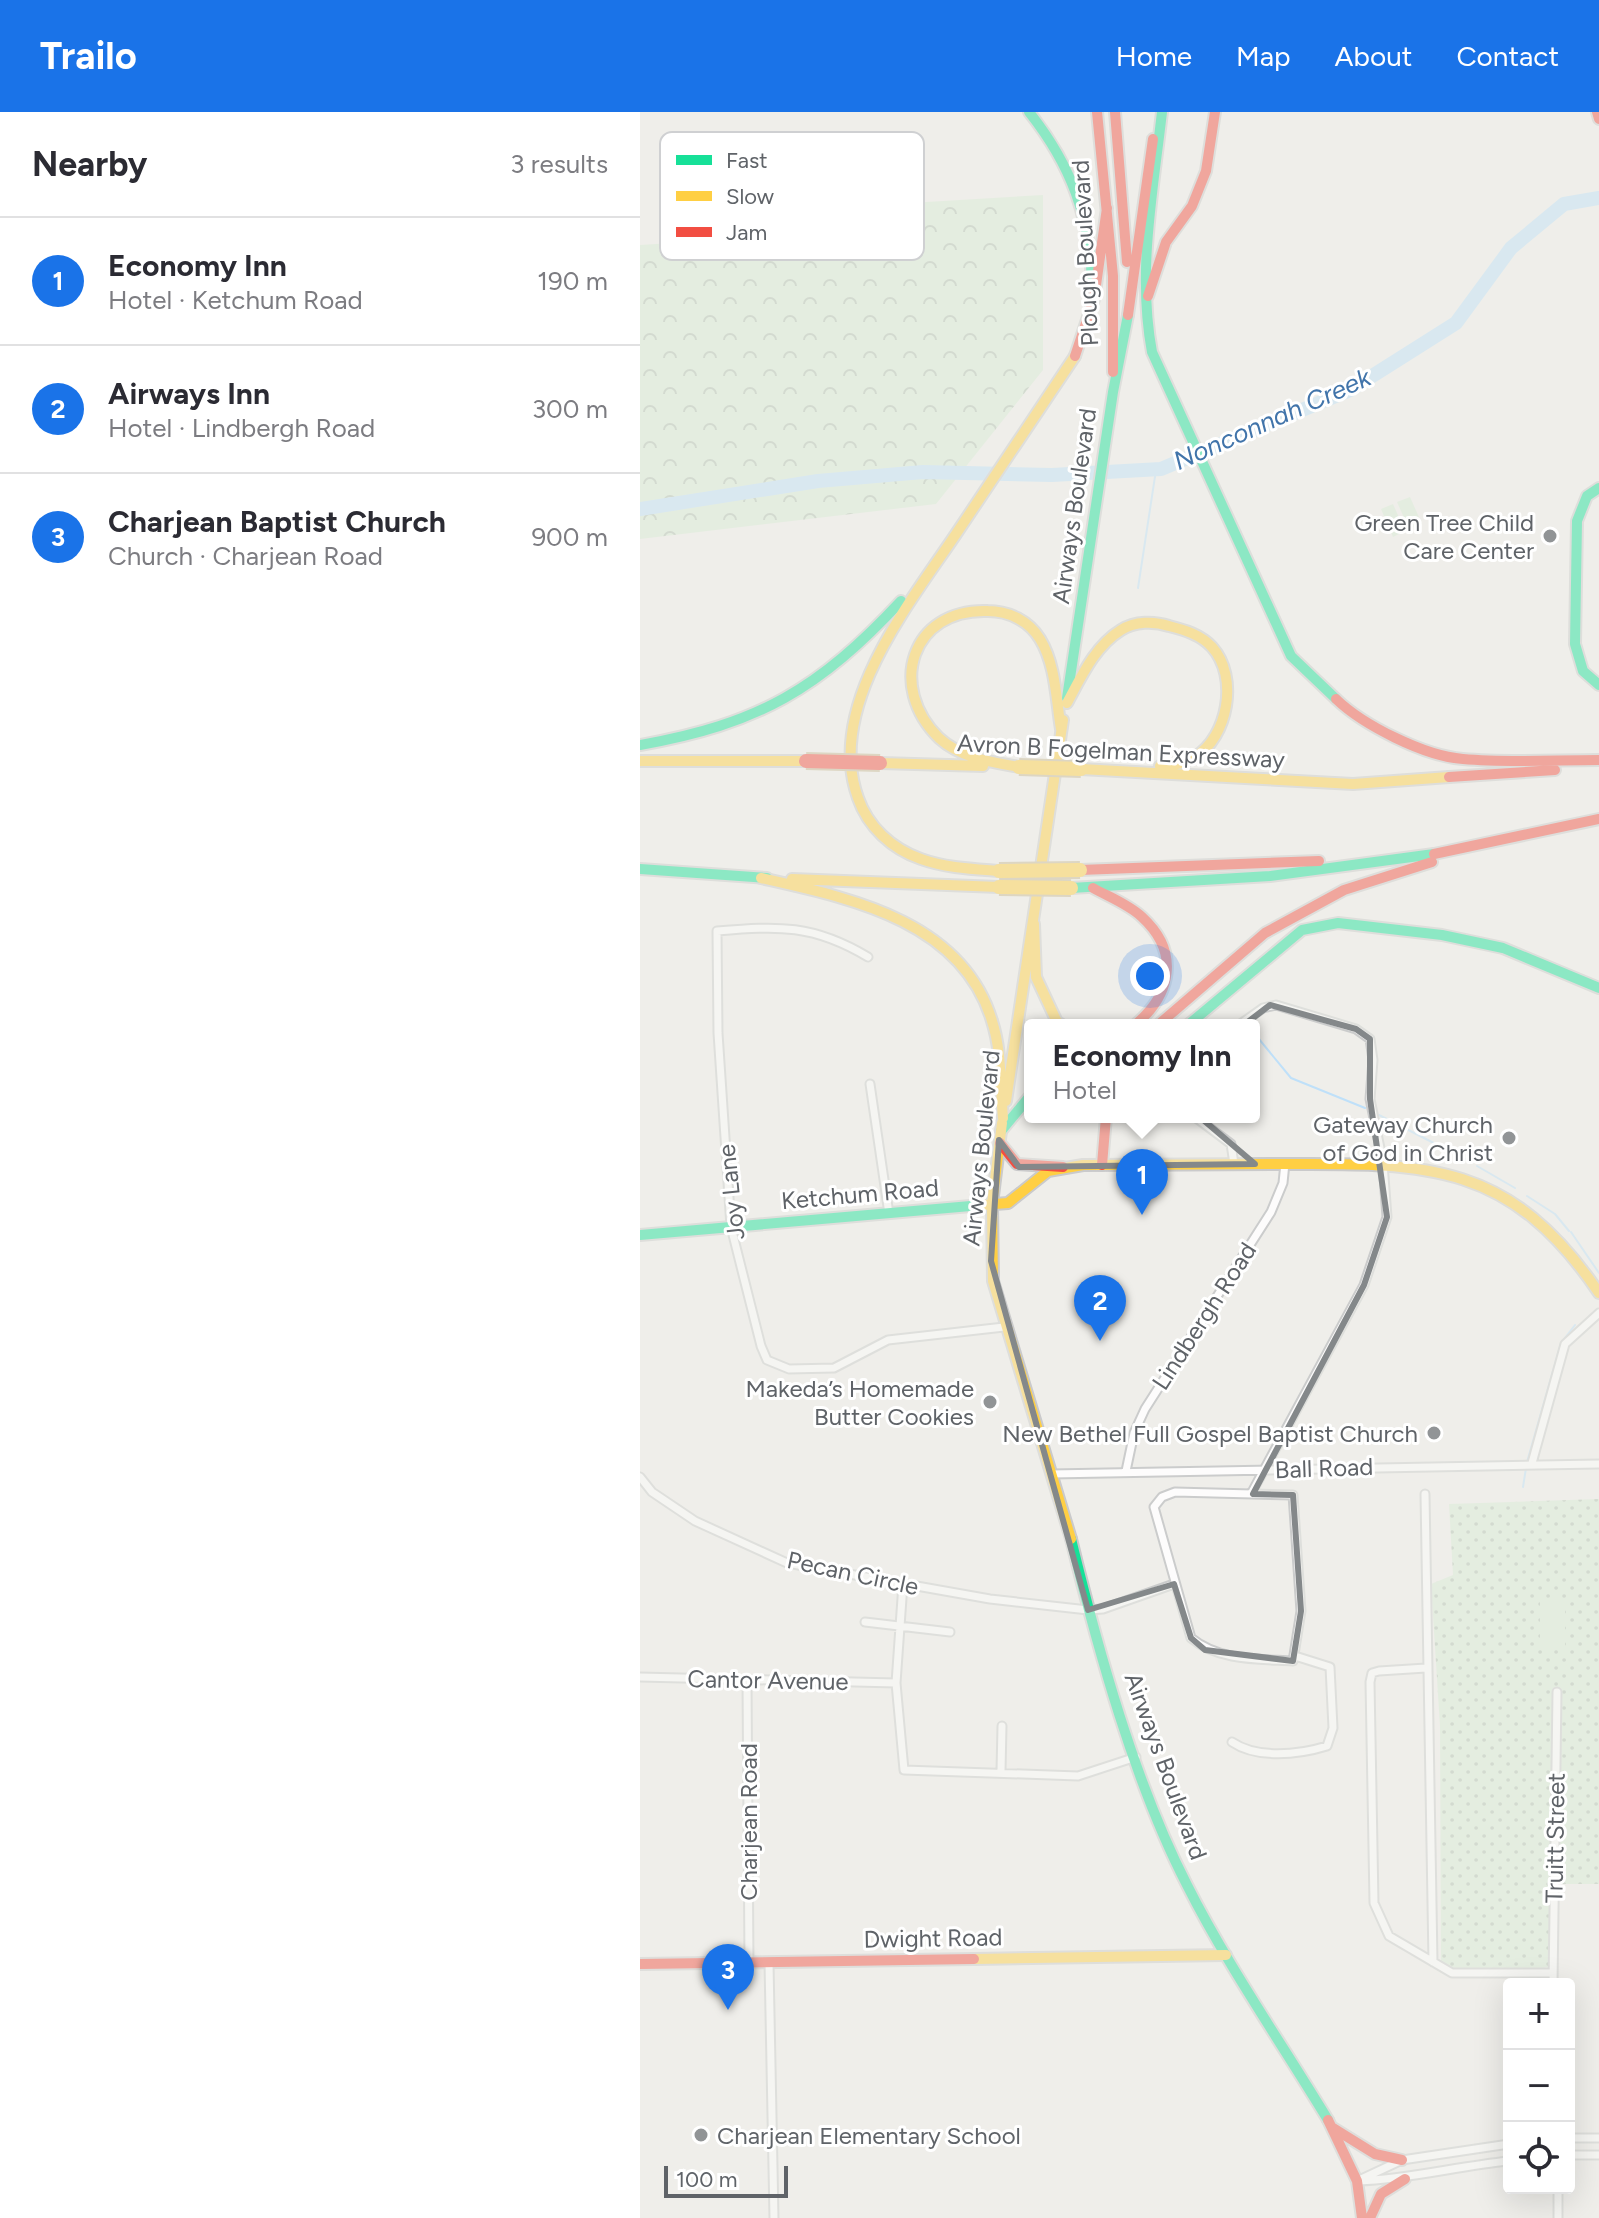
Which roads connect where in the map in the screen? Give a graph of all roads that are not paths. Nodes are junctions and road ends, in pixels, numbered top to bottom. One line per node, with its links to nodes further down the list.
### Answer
1 (1029, 112): 10 (main road)
2 (1097, 112): 8 (main road, Plough Boulevard)
3 (1115, 112): 11 (main road, Plough Boulevard)
4 (1160, 112): 9 (main road); 11 (main road, Airways Boulevard)
5 (1215, 112): 9 (main road)
6 (1597, 112): 7 (main road)
7 (1599, 119)
8 (1107, 208): 10 (main road); 12 (main road, Plough Boulevard)
9 (1144, 308): 20 (main road)
10 (1092, 316): 14 (main road)
11 (1127, 325): 12 (main road, Airways Boulevard)
12 (1112, 399): 16 (main road, Airways Boulevard)
13 (1599, 488): 15 (main road)
14 (932, 566): 18 (main road); 25 (main road, bridge)
15 (1599, 685)
16 (1067, 703): 17 (main road, Airways Boulevard); 22 (main road)
17 (1061, 729): 21 (main road); 29 (main road, Airways Boulevard)
18 (640, 745)
19 (640, 761): 21 (main road, Avron B Fogelman Expressway, bridge)
20 (1599, 762): 22 (main road, Avron B Fogelman Expressway)
21 (1019, 767): 22 (main road, Avron B Fogelman Expressway, bridge)
22 (1113, 771)
23 (1599, 819): 24 (main road)
24 (1481, 847): 25 (main road); 34 (main road)
25 (1377, 862): 28 (main road)
26 (640, 869): 27 (main road)
27 (761, 878): 28 (main road, bridge); 41 (main road)
28 (1093, 887): 33 (main road)
29 (1034, 924): 32 (main road); 41 (main road, Airways Boulevard)
30 (868, 957): 49 (street, Joy Lane)
31 (1599, 988): 35 (main road)
32 (1056, 1019)
33 (1142, 1019)
34 (1165, 1019)
35 (1195, 1019)
36 (1247, 1019): 43 (street)
37 (870, 1084): 48 (street)
38 (1024, 1103): 41 (main road)
39 (1106, 1123): 45 (main road)
40 (1203, 1123): 44 (street)
41 (1001, 1130): 46 (main road); 47 (main road, Airways Boulevard)
42 (1285, 1163): 43 (main road, Ketchum Road); 44 (main road, Ketchum Road); 56 (street, Lindbergh Road)
43 (1383, 1163): 51 (main road, Ketchum Road); 57 (street)
44 (1234, 1164): 45 (main road, Ketchum Road)
45 (1102, 1165): 46 (main road, Ketchum Road)
46 (1063, 1167): 47 (main road, Ketchum Road)
47 (992, 1204): 48 (main road, Ketchum Road); 53 (main road, Airways Boulevard)
48 (889, 1214): 49 (main road, Ketchum Road)
49 (731, 1227): 50 (main road, Ketchum Road); 53 (street, Joy Lane)
50 (640, 1235)
51 (1599, 1293)
52 (1599, 1313): 54 (street)
53 (1004, 1327): 58 (main road, Airways Boulevard)
54 (1528, 1463): 55 (street, Ball Road); 57 (street, Ball Road)
55 (1599, 1464)
56 (1126, 1471): 57 (street, Ball Road); 58 (street, Ball Road)
57 (1261, 1471): 60 (street)
58 (1049, 1474): 64 (main road, Airways Boulevard)
59 (640, 1477): 62 (street, Pecan Circle)
60 (1251, 1494): 63 (street); 68 (street)
61 (1425, 1494): 69 (street)
62 (903, 1584): 64 (street, Pecan Circle); 66 (street)
63 (1174, 1584): 64 (street, Pecan Circle); 68 (street)
64 (1088, 1610): 76 (main road, Airways Boulevard)
65 (865, 1622): 66 (street)
66 (899, 1625): 67 (street); 72 (street)
67 (950, 1632)
68 (1295, 1656): 75 (street)
69 (1426, 1668): 79 (street); 79 (street)
70 (640, 1677): 71 (street, Cantor Avenue)
71 (747, 1681): 72 (street, Cantor Avenue); 80 (street, Charjean Road)
72 (896, 1683): 77 (street)
73 (1557, 1692): 83 (street, Truitt Street)
74 (1002, 1726): 77 (street)
75 (1232, 1742)
76 (1136, 1757): 77 (street); 78 (main road, Airways Boulevard)
77 (1001, 1771)
78 (1226, 1955): 81 (main road, Dwight Road); 85 (main road, Airways Boulevard)
79 (1433, 1962): 83 (street)
80 (749, 1963): 81 (main road, Dwight Road); 82 (main road, Dwight Road)
81 (769, 1963): 96 (street)
82 (640, 1964)
83 (1553, 1973): 84 (street, Truitt Street)
84 (1553, 1978)
85 (1333, 2128): 91 (main road); 94 (main road, Airways Boulevard)
86 (1575, 2138): 87 (street)
87 (1599, 2138)
88 (1503, 2145): 91 (street)
89 (1575, 2155): 90 (street)
90 (1599, 2155)
91 (1402, 2160): 94 (street)
92 (1503, 2162): 93 (street)
93 (1405, 2179): 94 (street); 98 (main road)
94 (1357, 2181): 97 (main road, Airways Boulevard)
95 (1558, 2194): 99 (street)
96 (774, 2218)
97 (1362, 2218)
98 (1370, 2218)
99 (1558, 2218)

